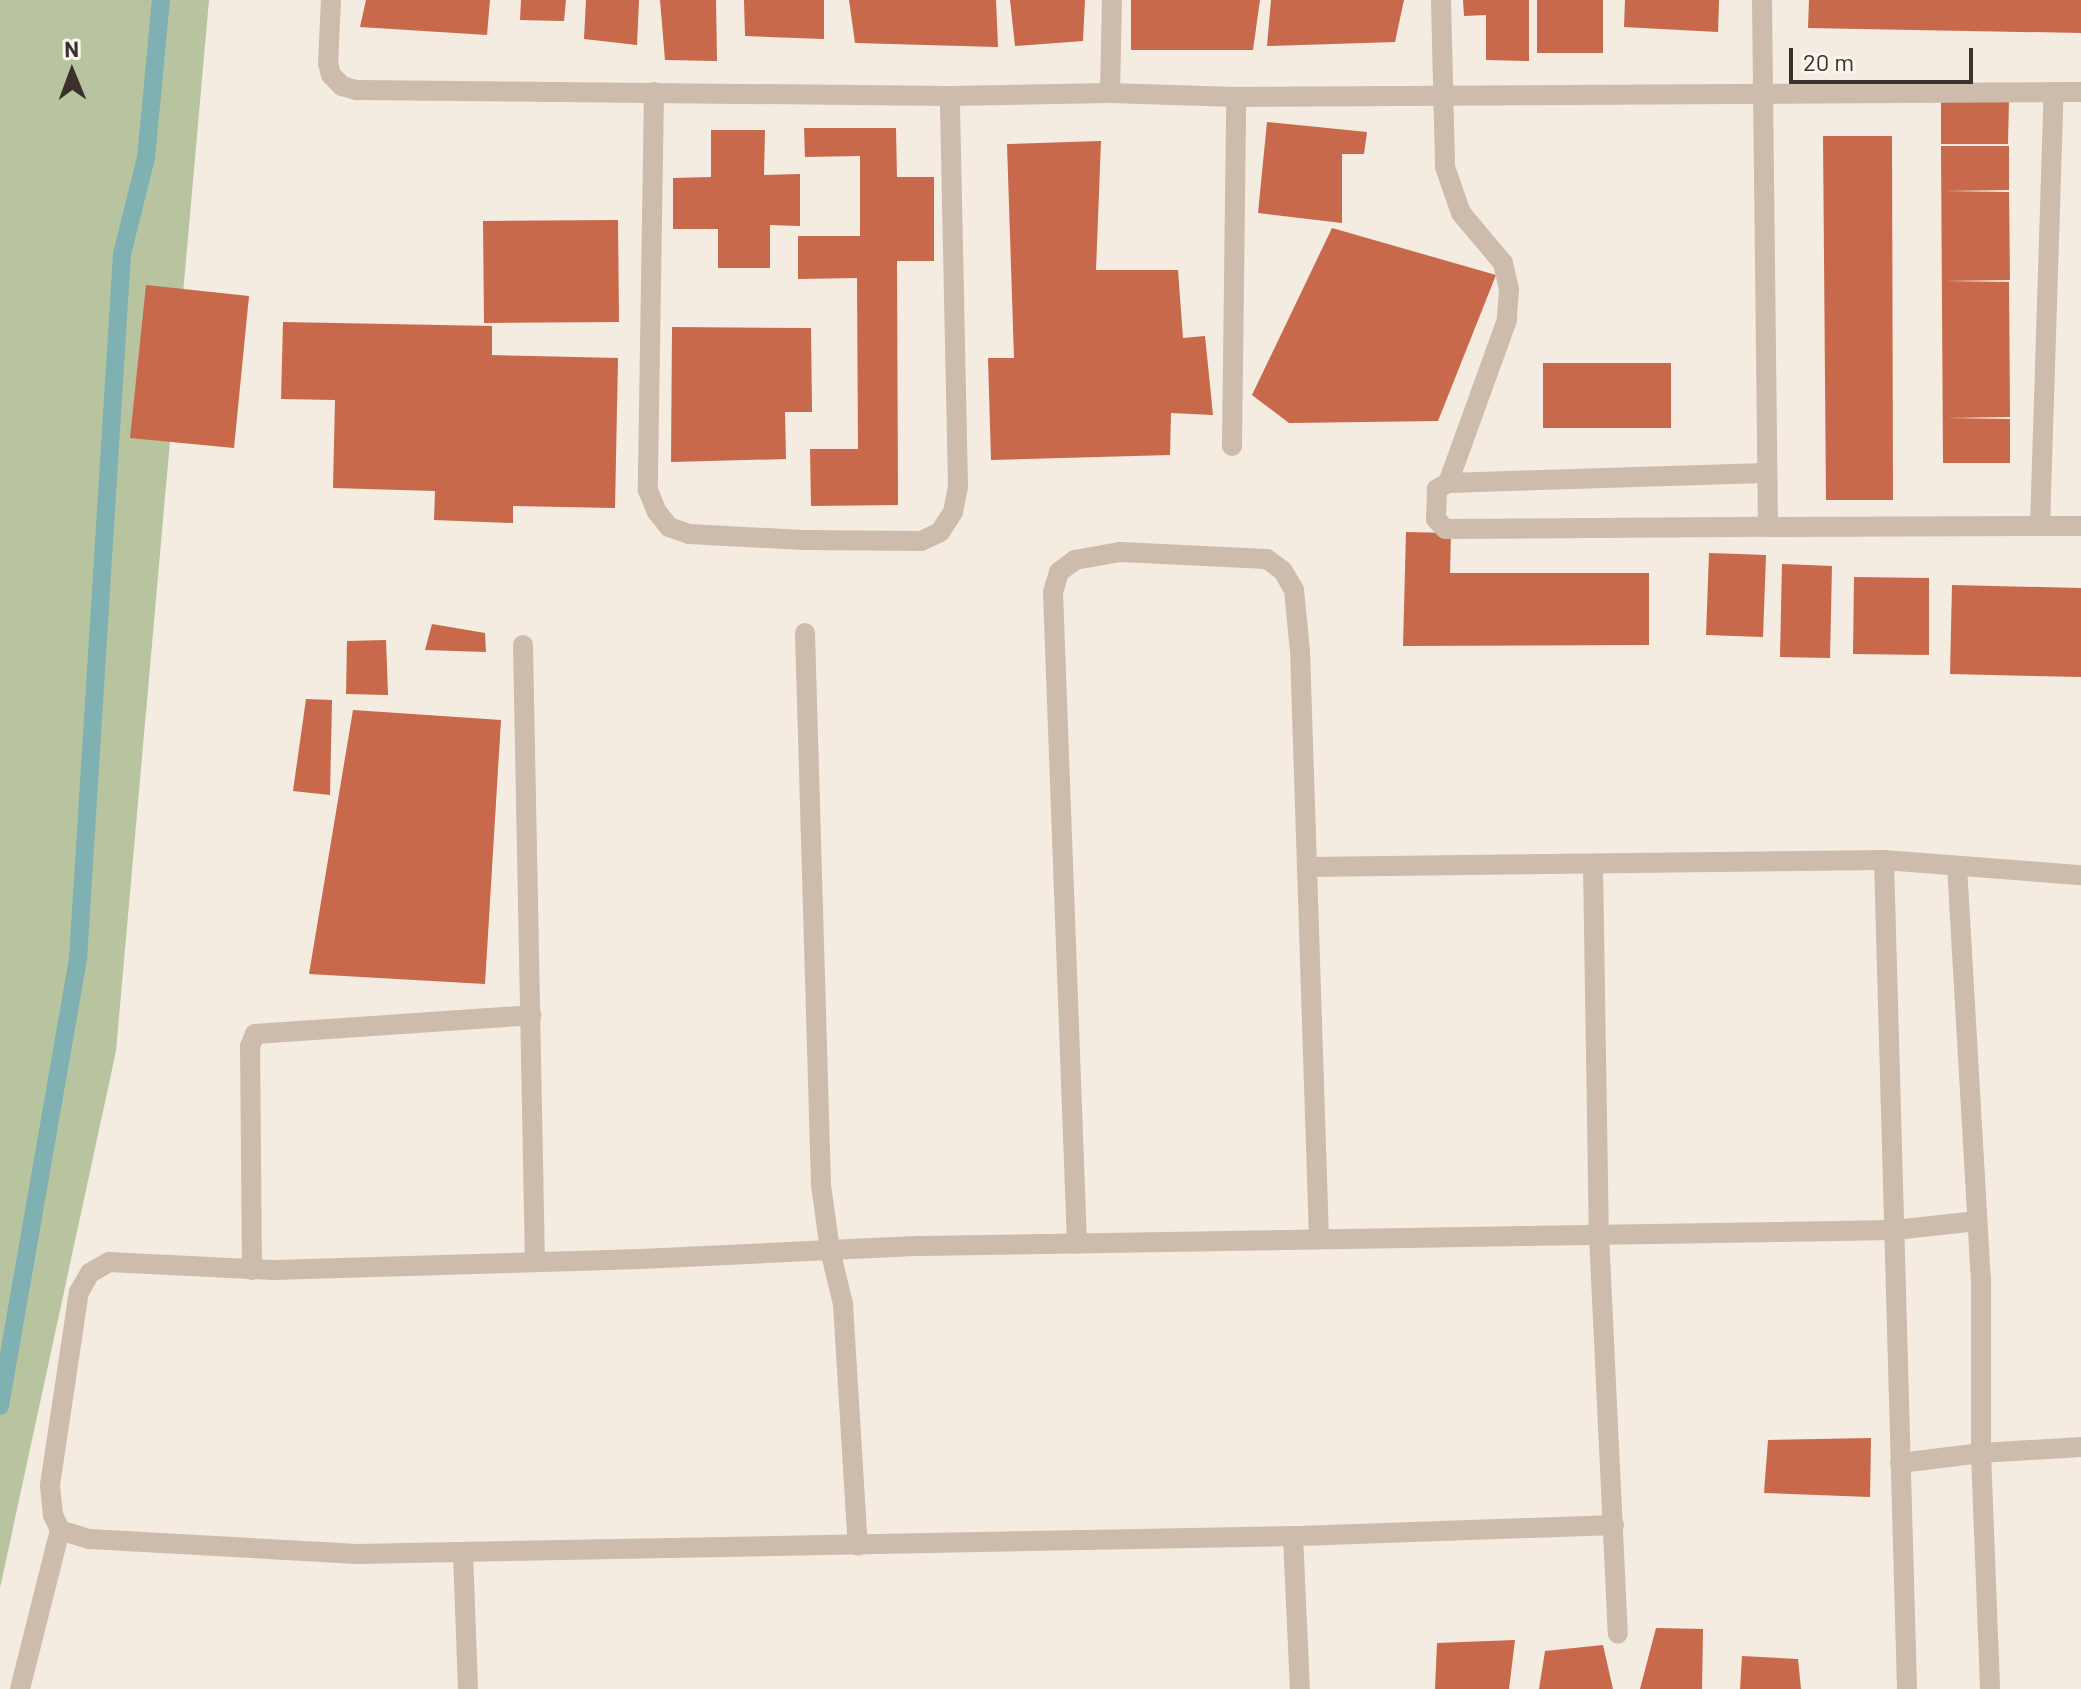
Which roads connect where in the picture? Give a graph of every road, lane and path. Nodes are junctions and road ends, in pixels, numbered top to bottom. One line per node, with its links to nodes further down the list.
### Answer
1 (331, 0): 5 (street)
2 (1112, 0): 8 (street)
3 (1441, 0): 10 (street)
4 (1762, 0): 9 (street)
5 (654, 92): 11 (street); 11 (street)
6 (2054, 92): 7 (street); 9 (street); 16 (street)
7 (2081, 92)
8 (1110, 93): 11 (street); 12 (street)
9 (1761, 94): 10 (street); 14 (street)
10 (1442, 95): 12 (street); 15 (street)
11 (950, 96)
12 (1236, 97): 13 (street)
13 (1232, 446)
14 (1766, 473): 15 (street); 18 (street)
15 (1448, 483): 18 (street)
16 (2040, 526): 17 (street); 18 (street)
17 (2081, 526)
18 (1768, 527)
19 (805, 633): 32 (street)
20 (523, 645): 26 (street)
21 (1884, 860): 22 (street); 23 (street); 28 (street)
22 (1593, 864): 24 (street); 29 (street)
23 (1957, 866): 25 (street); 27 (street)
24 (1307, 867): 30 (street); 31 (street)
25 (2081, 875)
26 (531, 1015): 33 (street); 34 (street)
27 (1977, 1221): 28 (street); 36 (street)
28 (1895, 1230): 29 (street); 37 (street)
29 (1599, 1235): 30 (street); 38 (street)
30 (1319, 1239): 31 (street)
31 (1077, 1244): 32 (street)
32 (830, 1250): 33 (street); 41 (street)
33 (535, 1262): 34 (street)
34 (252, 1270): 39 (street)
35 (2081, 1447): 36 (street)
36 (1981, 1453): 37 (street); 48 (street)
37 (1900, 1463): 47 (street)
38 (1614, 1525): 40 (street); 43 (street)
39 (60, 1530): 42 (street); 44 (street)
40 (1293, 1536): 41 (street); 46 (street)
41 (858, 1546): 42 (street)
42 (463, 1553): 45 (street)
43 (1618, 1634)
44 (20, 1689)
45 (468, 1689)
46 (1300, 1689)
47 (1907, 1689)
48 (1990, 1689)

